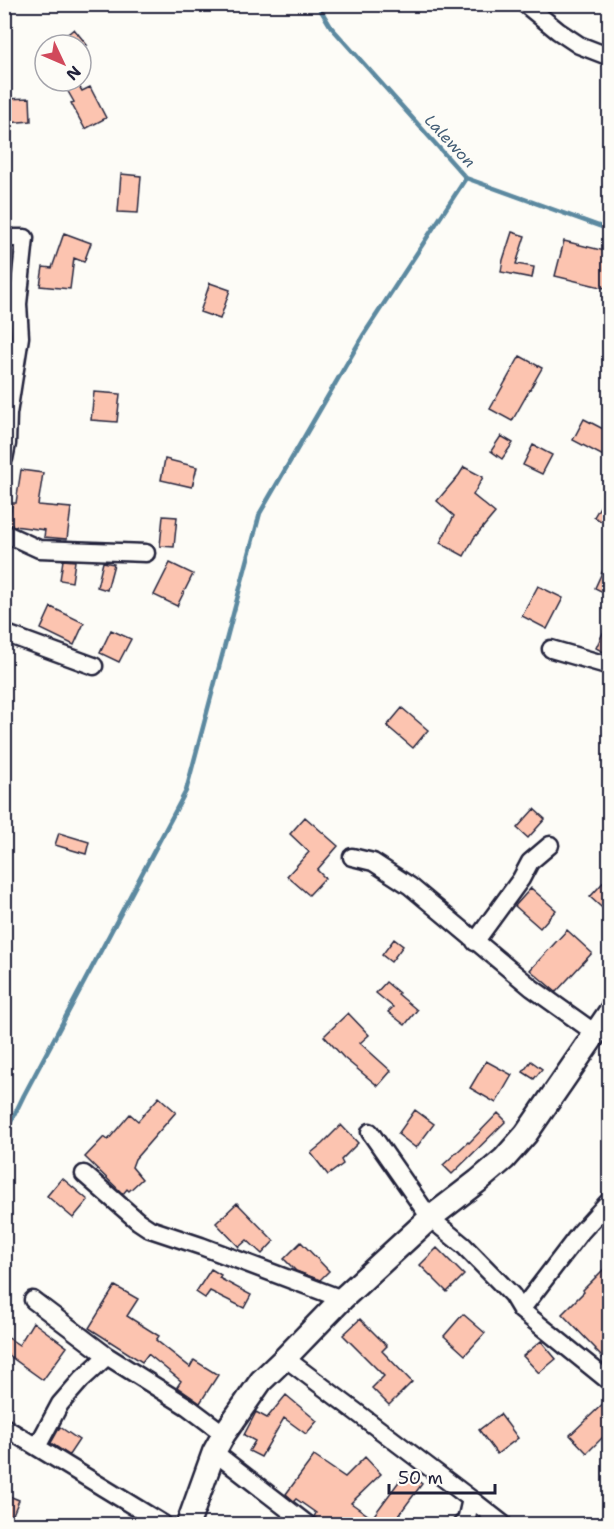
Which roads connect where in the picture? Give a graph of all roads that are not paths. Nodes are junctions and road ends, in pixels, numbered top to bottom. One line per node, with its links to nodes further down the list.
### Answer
1 (525, 4): 2 (street)
2 (609, 57)
3 (4, 238): 4 (street)
4 (4, 459)
5 (4, 533): 6 (street)
6 (147, 553)
7 (4, 633): 9 (street)
8 (551, 649): 10 (street)
9 (94, 666)
10 (609, 666)
11 (550, 845): 13 (street)
12 (352, 857): 13 (street)
13 (475, 942): 15 (street)
14 (609, 1012): 15 (street)
15 (595, 1033): 19 (street)
16 (370, 1132): 19 (street)
17 (84, 1174): 20 (street)
18 (609, 1200): 22 (street)
19 (430, 1218): 20 (street); 22 (street)
20 (342, 1299): 24 (street)
21 (33, 1300): 23 (street)
22 (522, 1310): 25 (street)
23 (107, 1356): 27 (street); 28 (street)
24 (285, 1358): 27 (street); 29 (street)
25 (609, 1382)
26 (4, 1427): 28 (street)
27 (219, 1443): 31 (street); 32 (street)
28 (37, 1447): 30 (street)
29 (471, 1499): 33 (street); 34 (street)
30 (163, 1524)
31 (188, 1524)
32 (307, 1524)
33 (462, 1524)
34 (503, 1524)

